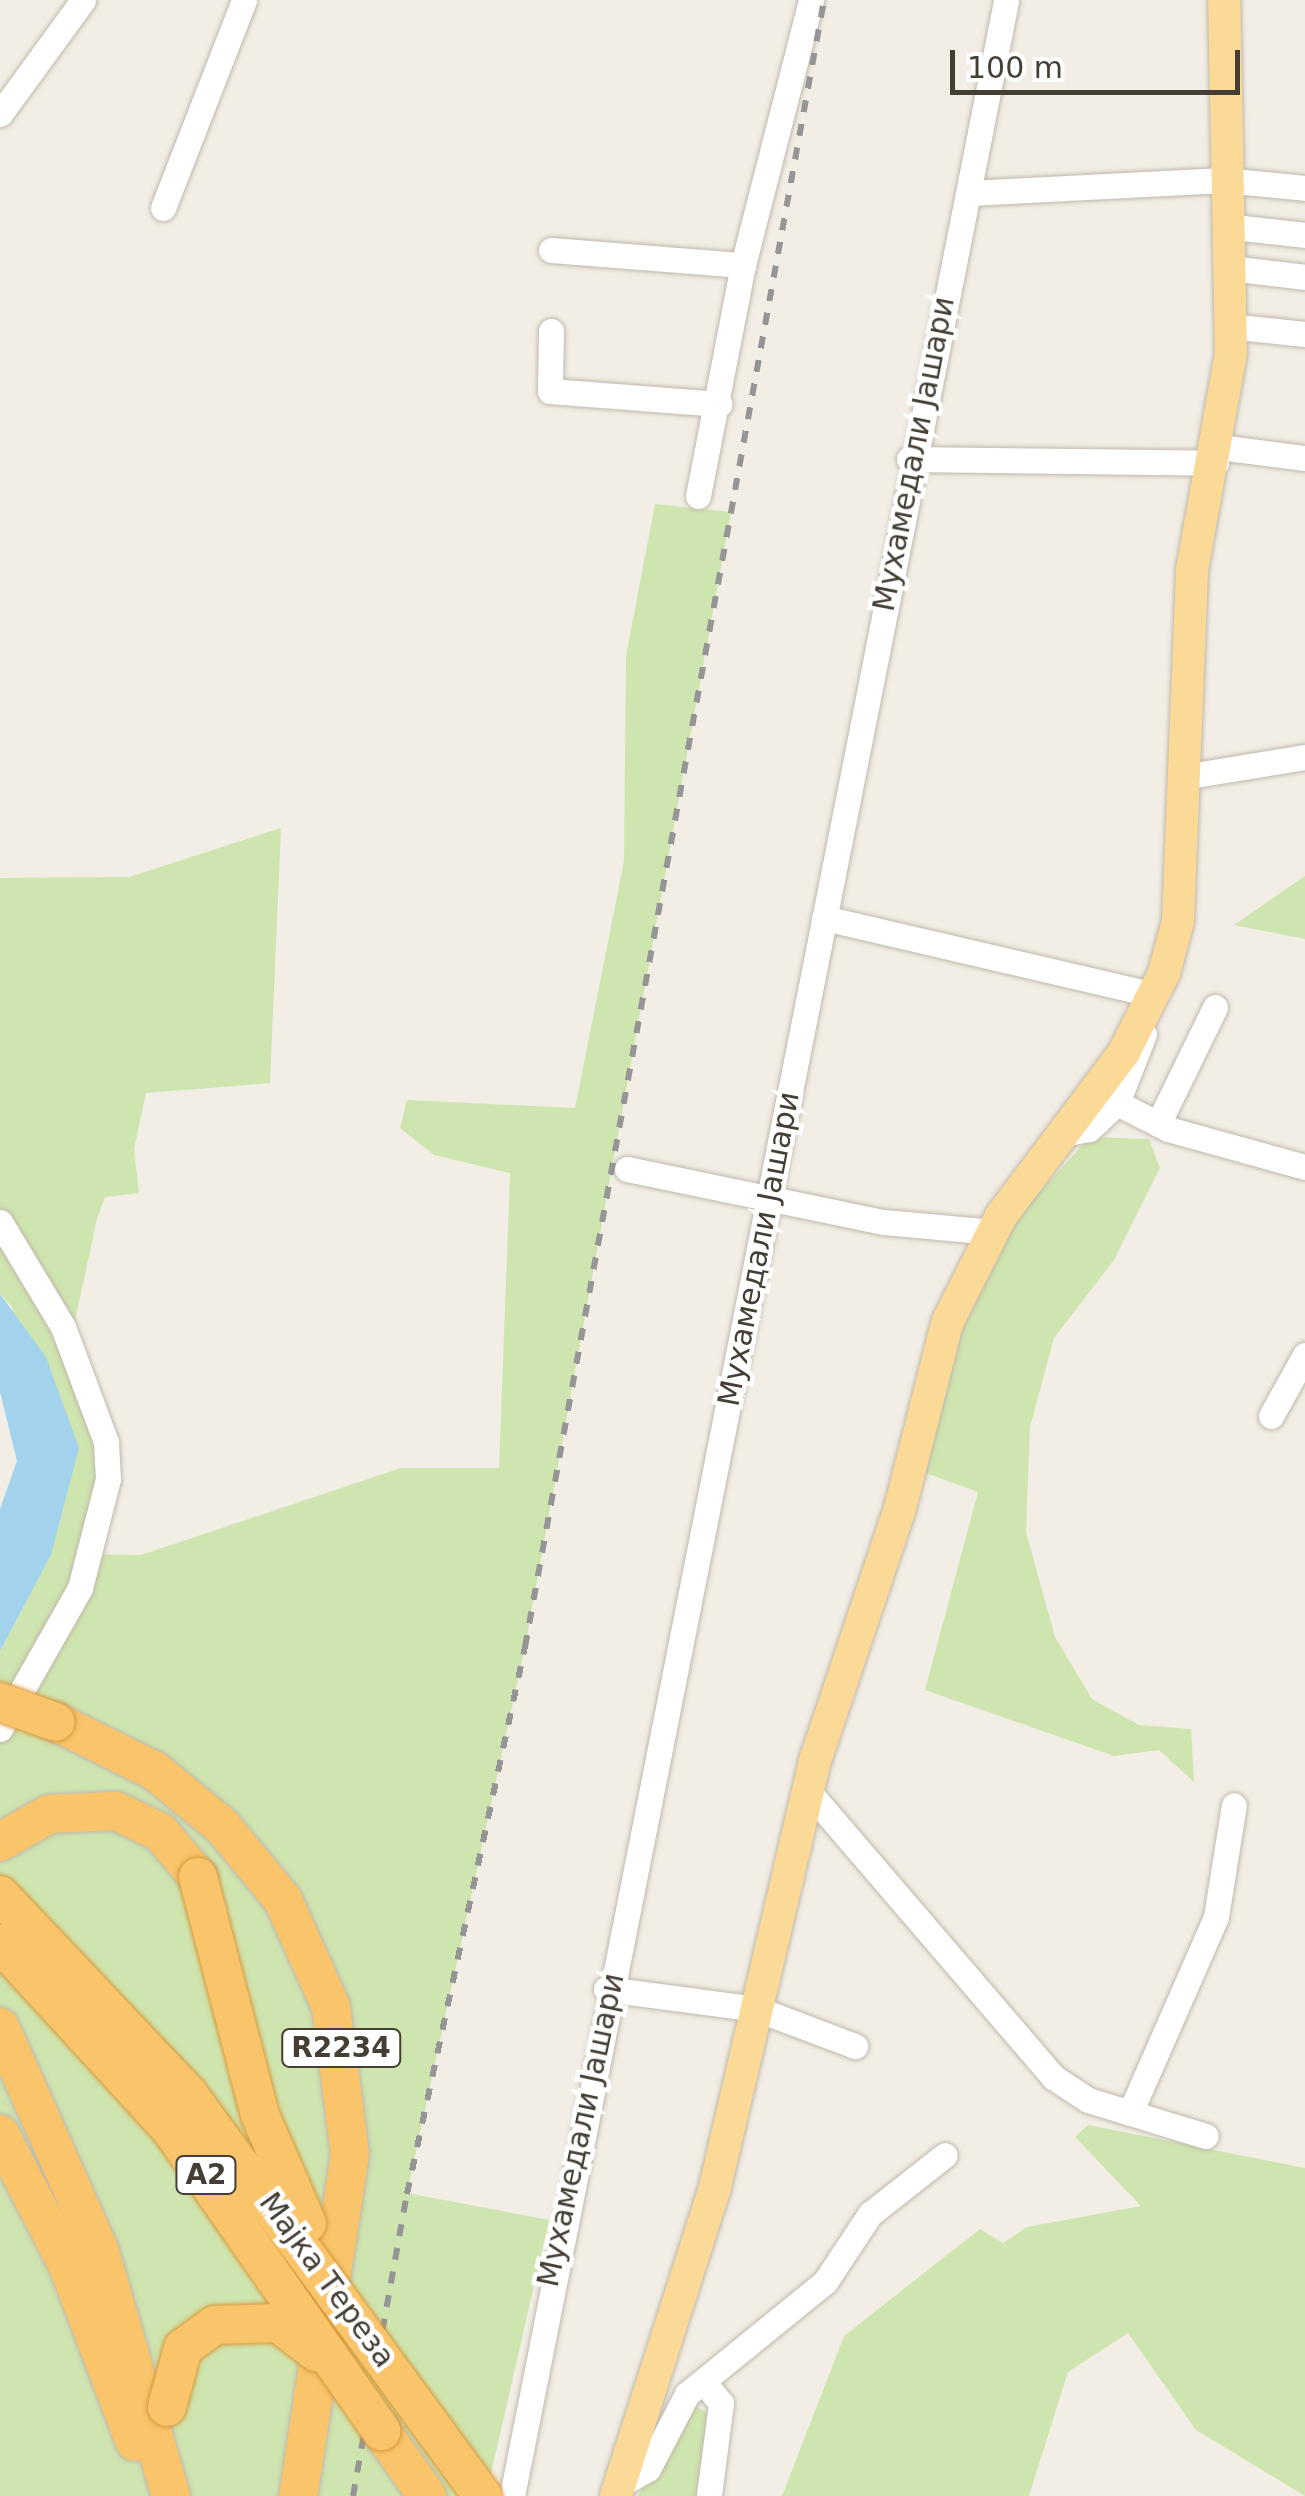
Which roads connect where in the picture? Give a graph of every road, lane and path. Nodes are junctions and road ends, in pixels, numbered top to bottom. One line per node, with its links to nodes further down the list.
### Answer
1 (83, 0): 6 (street)
2 (244, 0): 10 (street)
3 (811, 0): 14 (street)
4 (1006, 0): 9 (street, Мухамедали Јашари)
5 (1224, 0): 7 (main road)
6 (0, 114)
7 (1224, 180): 8 (street); 9 (street); 11 (main road)
8 (1305, 188)
9 (969, 194): 23 (street, Мухамедали Јашари)
10 (163, 208)
11 (1225, 226): 12 (street); 15 (main road)
12 (1305, 235)
13 (551, 250): 14 (street)
14 (743, 265): 20 (street)
15 (1230, 268): 16 (street); 17 (main road)
16 (1305, 276)
17 (1229, 326): 19 (street); 21 (main road)
18 (552, 331): 20 (street)
19 (1305, 334)
20 (720, 404): 24 (street)
21 (1218, 455): 22 (street); 23 (street); 26 (main road)
22 (1305, 458)
23 (908, 459): 27 (street, Мухамедали Јашари)
24 (698, 496)
25 (1305, 757): 26 (street)
26 (1183, 777): 28 (main road)
27 (824, 918): 28 (street); 35 (street, Мухамедали Јашари)
28 (1151, 1002): 30 (street); 32 (main road)
29 (1215, 1007): 31 (street)
30 (1117, 1103): 31 (street); 32 (street)
31 (1158, 1124): 33 (street)
32 (1063, 1134): 37 (main road)
33 (1305, 1167)
34 (628, 1169): 35 (street)
35 (769, 1202): 37 (street); 47 (street, Мухамедали Јашари)
36 (0, 1222): 41 (street)
37 (994, 1232): 42 (main road)
38 (1305, 1356): 39 (street)
39 (1270, 1416)
40 (0, 1702): 62 (highway, R2234, bridge)
41 (0, 1729)
42 (808, 1791): 48 (main road); 51 (street)
43 (1234, 1805): 51 (street)
44 (0, 1842): 55 (highway, R2234, bridge)
45 (0, 1895): 55 (highway, Мајка Тереза / A2, bridge)
46 (0, 1943): 57 (highway, Мајка Тереза / A2, bridge)
47 (606, 1989): 48 (street); 65 (street, Мухамедали Јашари)
48 (757, 2009): 50 (street); 58 (main road)
49 (0, 2028): 60 (highway)
50 (855, 2046)
51 (1130, 2113): 53 (street)
52 (0, 2134): 59 (highway)
53 (1206, 2136)
54 (945, 2155): 56 (street)
55 (363, 2327): 64 (highway, Мајка Тереза / A2, bridge)
56 (707, 2386): 58 (street); 66 (street)
57 (380, 2431): 61 (highway, bridge); 63 (highway, Мајка Тереза / A2)
58 (618, 2491)
59 (150, 2496)
60 (171, 2496)
61 (188, 2496)
62 (298, 2496)
63 (427, 2496)
64 (482, 2496)
65 (512, 2496)
66 (709, 2496)

